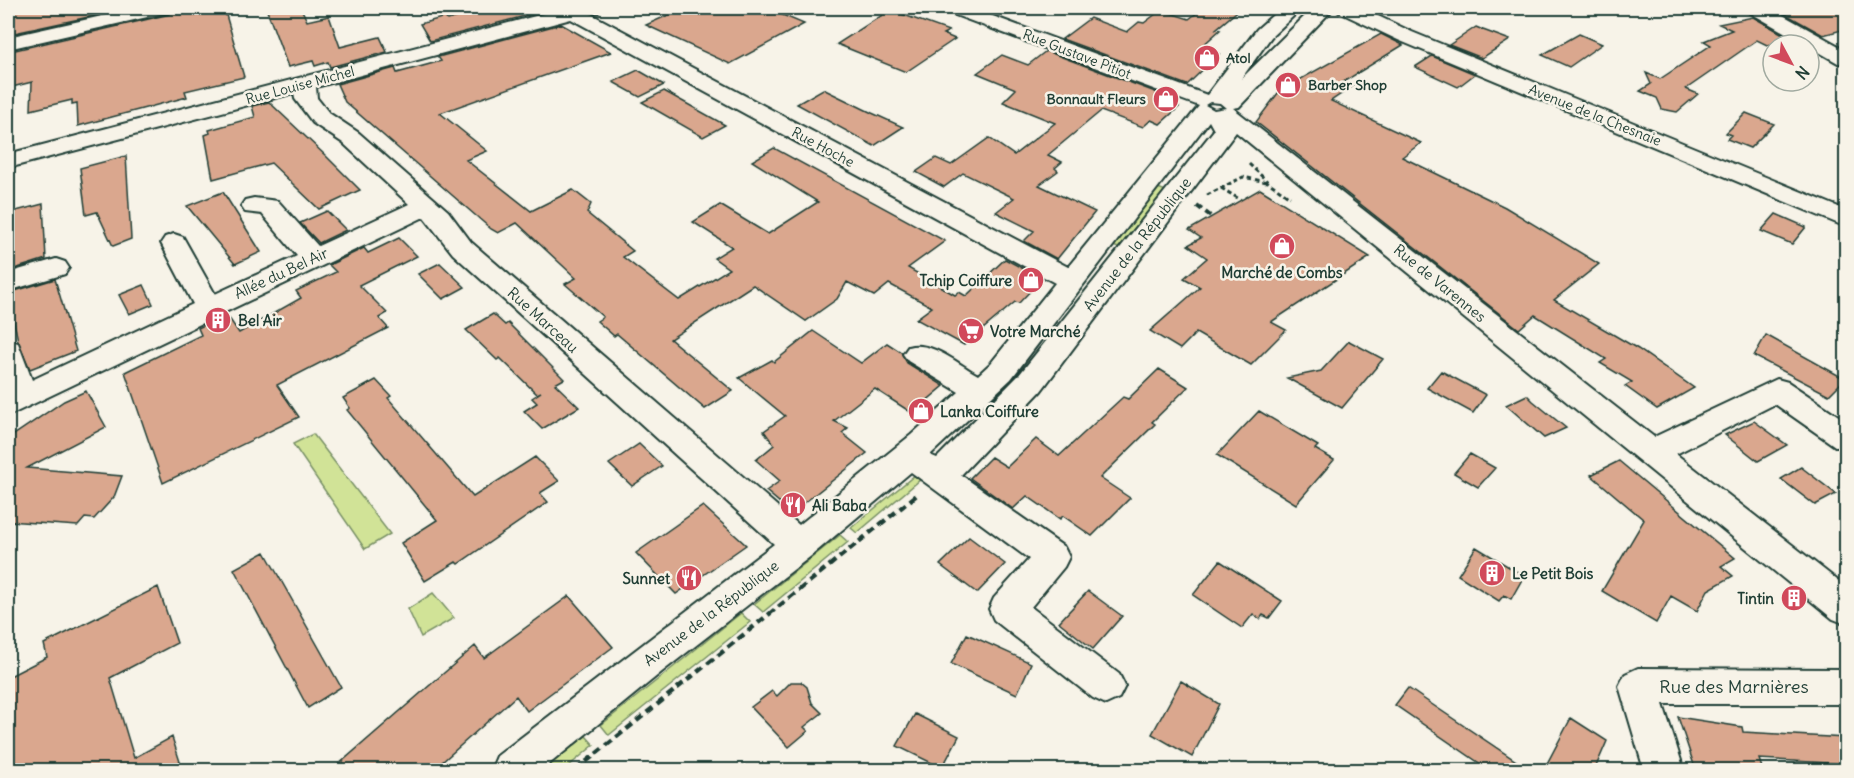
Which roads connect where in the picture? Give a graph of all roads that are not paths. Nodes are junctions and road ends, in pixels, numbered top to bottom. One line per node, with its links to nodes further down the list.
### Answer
1 (162, 8): 8 (street)
2 (954, 8): 11 (street, Rue Gustave Pitiot)
3 (1292, 8): 11 (street, Avenue de la République)
4 (1324, 8): 11 (street, Avenue de la République)
5 (1346, 8): 15 (street, Avenue de la Chesnaie)
6 (1756, 8): 9 (street)
7 (582, 10): 10 (street, Rue Louise Michel); 19 (street, Rue Hoche)
8 (8, 43)
9 (1846, 58)
10 (305, 83): 12 (street, Rue Louise Michel); 14 (street, Rue Marceau)
11 (1216, 107): 19 (street, Avenue de la République); 27 (street, Rue de Varennes); 29 (street, Avenue de la République)
12 (8, 161)
13 (254, 206): 17 (street)
14 (426, 206): 17 (street, Allée du Bel Air); 30 (street, Rue Marceau)
15 (1846, 219)
16 (174, 243): 21 (street)
17 (314, 258): 21 (street, Allée du Bel Air)
18 (56, 268): 20 (street)
19 (1073, 281): 24 (street, Avenue de la République)
20 (8, 282)
21 (209, 307): 25 (street, Allée du Bel Air)
22 (8, 350): 25 (street)
23 (918, 354): 24 (street)
24 (980, 390): 28 (street, Avenue de la République)
25 (15, 401)
26 (1846, 437): 27 (street)
27 (1652, 452): 31 (street, Rue de Varennes)
28 (909, 455): 29 (street); 30 (street, Avenue de la République)
29 (940, 476): 32 (street)
30 (799, 546): 34 (street, Avenue de la République)
31 (1846, 608)
32 (1106, 686)
33 (1846, 687): 35 (street, Rue des Marnières)
34 (511, 771)
35 (1664, 771)

